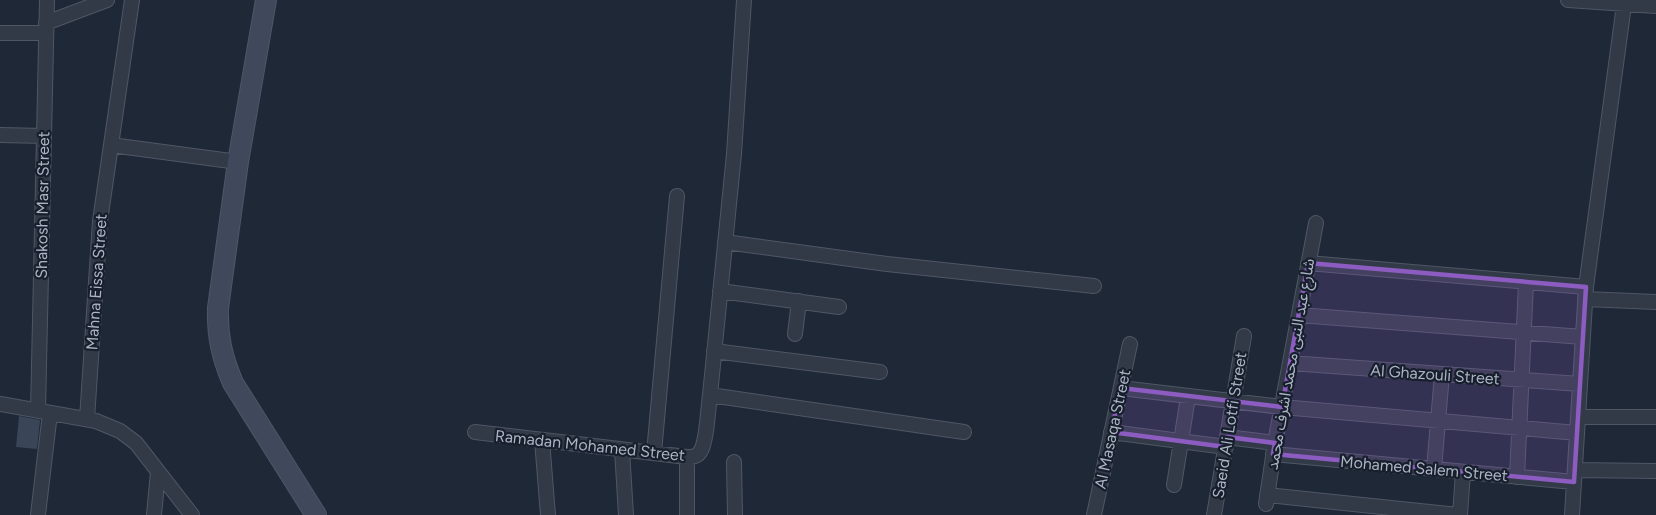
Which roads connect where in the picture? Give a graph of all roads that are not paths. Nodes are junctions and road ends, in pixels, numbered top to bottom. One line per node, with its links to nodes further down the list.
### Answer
1 (46, 0): 9 (street, Shakosh Masr Street)
2 (107, 0): 9 (street)
3 (132, 0): 13 (street, Mahna Eissa Street)
4 (266, 0): 14 (street)
5 (744, 0): 17 (street)
6 (1568, 0): 7 (street)
7 (1624, 5): 8 (street); 22 (street)
8 (1656, 6)
9 (46, 28): 10 (street); 12 (street, Shakosh Masr Street)
10 (0, 33)
11 (0, 135): 12 (street)
12 (44, 136): 44 (street, Shakosh Masr Street)
13 (111, 145): 14 (street); 47 (street, Mahna Eissa Street)
14 (238, 162): 74 (street)
15 (677, 196): 59 (street)
16 (1316, 223): 18 (street, شارع عبد النبى محمد اشرف محمد)
17 (725, 242): 20 (street); 21 (street)
18 (1308, 263): 19 (street); 26 (street, شارع عبد النبى محمد اشرف محمد)
19 (1526, 283): 22 (street); 27 (street)
20 (1094, 286)
21 (720, 291): 23 (street); 32 (street)
22 (1585, 293): 24 (street); 30 (street)
23 (799, 302): 25 (street); 28 (street)
24 (1656, 302)
25 (839, 307)
26 (1299, 315): 27 (street); 33 (street, شارع عبد النبى محمد اشرف محمد)
27 (1524, 333): 30 (street); 36 (street)
28 (795, 334)
29 (1244, 336): 41 (street, Saeid Ali Lotfi Street)
30 (1583, 337): 37 (street)
31 (1130, 344): 38 (street, Al Masaqa Street)
32 (714, 351): 34 (street); 39 (street)
33 (1290, 363): 35 (street, Al Ghazouli Street); 43 (street, شارع عبد النبى محمد اشرف محمد)
34 (880, 372)
35 (1442, 374): 36 (street, Al Ghazouli Street); 48 (street)
36 (1521, 380): 37 (street, Al Ghazouli Street); 49 (street)
37 (1580, 384): 45 (street)
38 (1121, 388): 40 (street); 52 (street, Al Masaqa Street)
39 (710, 395): 51 (street); 60 (street, Ramadan Mohamed Street)
40 (1188, 397): 41 (street); 55 (street)
41 (1233, 403): 43 (street); 56 (street, Saeid Ali Lotfi Street)
42 (0, 404): 44 (street)
43 (1281, 408): 48 (street); 57 (street, شارع عبد النبى محمد اشرف محمد)
44 (44, 412): 47 (street); 70 (street, Shakosh Masr Street)
45 (1578, 417): 46 (street); 53 (street)
46 (1656, 417)
47 (87, 419): 64 (street)
48 (1438, 422): 49 (street); 62 (street)
49 (1519, 429): 53 (street); 67 (street)
50 (475, 432): 54 (street, Ramadan Mohamed Street)
51 (964, 432)
52 (1112, 432): 55 (street, Mohamed Salem Street); 79 (street, Al Masaqa Street)
53 (1577, 434): 66 (street)
54 (542, 440): 58 (street, Ramadan Mohamed Street); 75 (street)
55 (1181, 441): 56 (street, Mohamed Salem Street); 68 (street)
56 (1226, 442): 57 (street, Mohamed Salem Street); 80 (street, Saeid Ali Lotfi Street)
57 (1274, 449): 62 (street, Mohamed Salem Street); 81 (street, شارع عبد النبى محمد اشرف محمد)
58 (622, 450): 59 (street, Ramadan Mohamed Street); 76 (street)
59 (654, 453): 60 (street, Ramadan Mohamed Street)
60 (687, 457): 77 (street)
61 (734, 462): 78 (street)
62 (1434, 469): 65 (street, Mohamed Salem Street)
63 (1656, 471): 66 (street, Mohamed Salem Street)
64 (158, 472): 69 (street); 71 (street)
65 (1463, 472): 67 (street, Mohamed Salem Street); 81 (street)
66 (1575, 476): 67 (street, Mohamed Salem Street); 82 (street)
67 (1517, 477)
68 (1174, 485)
69 (179, 498): 72 (street); 73 (street)
70 (38, 515)
71 (154, 515)
72 (178, 515)
73 (192, 515)
74 (316, 515)
75 (548, 515)
76 (626, 515)
77 (687, 515)
78 (735, 515)
79 (1094, 515)
80 (1214, 515)
81 (1459, 515)
82 (1572, 515)

